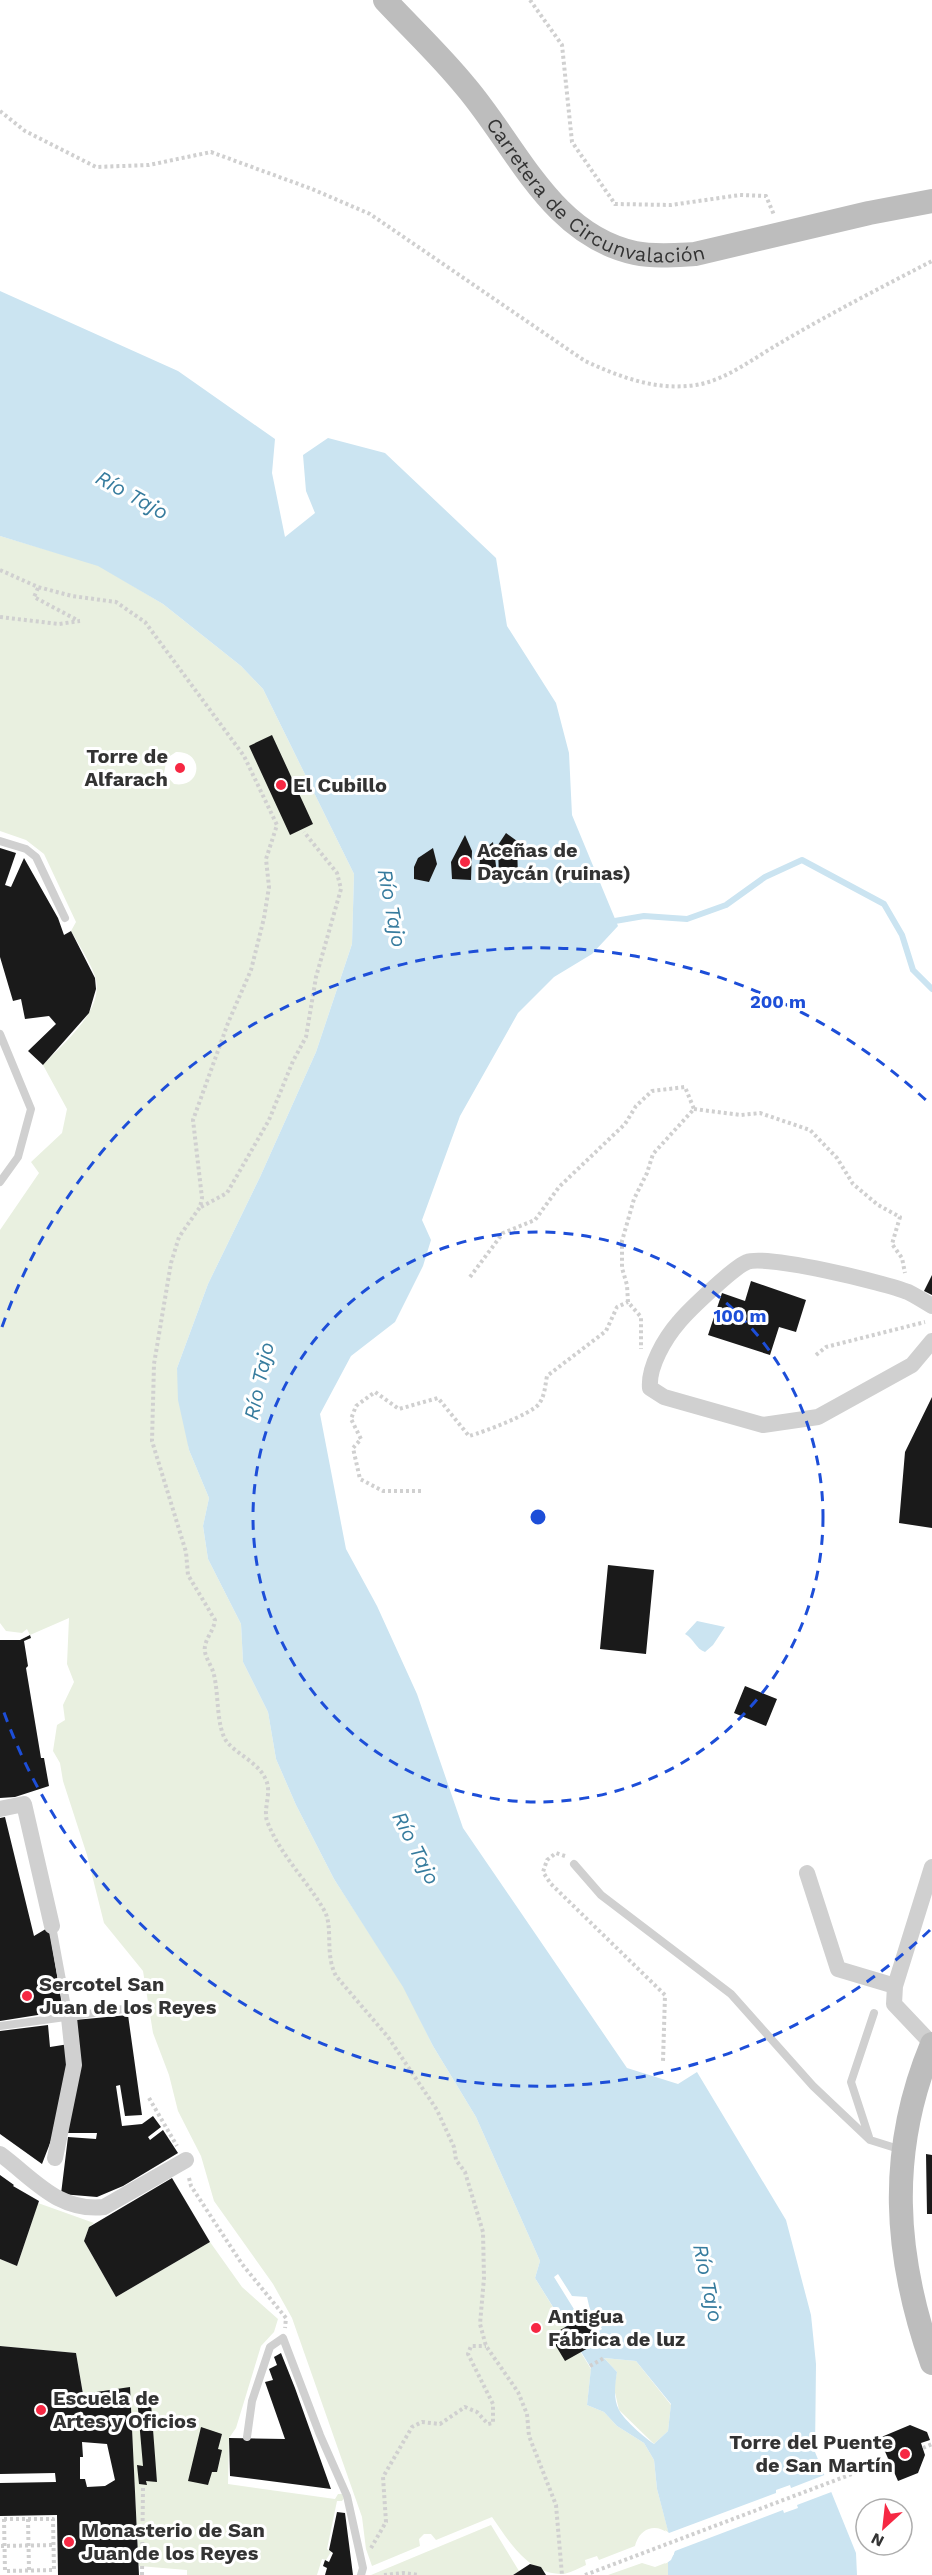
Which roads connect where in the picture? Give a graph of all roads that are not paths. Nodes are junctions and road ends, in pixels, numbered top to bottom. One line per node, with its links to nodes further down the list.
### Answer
1 (385, 0): 2 (main road, Carretera de Circunvalación)
2 (932, 201)
3 (0, 841): 4 (lane)
4 (65, 918)
5 (0, 1034): 6 (lane)
6 (0, 1182)
7 (932, 1306): 8 (street)
8 (932, 1341)
9 (0, 1809): 13 (street)
10 (574, 1864): 20 (lane)
11 (932, 1867): 14 (street)
12 (807, 1873): 14 (street)
13 (52, 1926): 17 (lane)
14 (895, 1986): 19 (street)
15 (138, 2007): 17 (lane)
16 (874, 2013): 20 (lane)
17 (69, 2018): 18 (lane); 23 (street)
18 (0, 2026)
19 (932, 2044): 21 (main road)
20 (870, 2140): 21 (lane)
21 (905, 2151): 25 (main road)
22 (0, 2154): 24 (street)
23 (55, 2158)
24 (186, 2160)
25 (932, 2363)
26 (247, 2437): 27 (lane)
27 (361, 2575)

